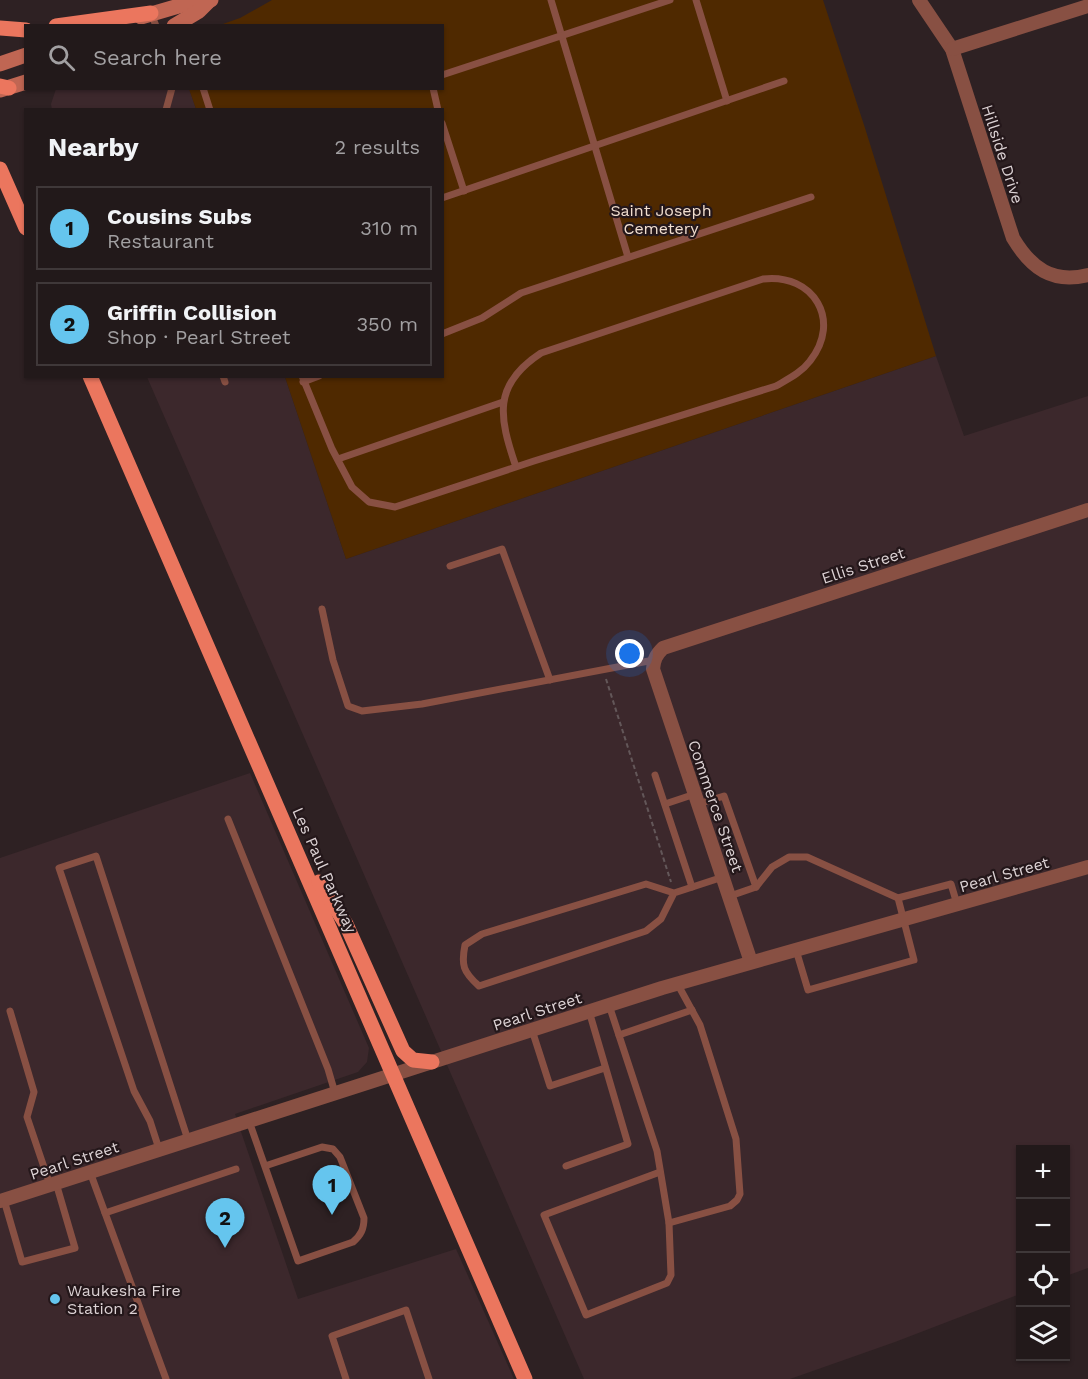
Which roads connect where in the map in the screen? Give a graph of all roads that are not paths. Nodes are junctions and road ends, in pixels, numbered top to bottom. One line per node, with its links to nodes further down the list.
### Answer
1 (210, 0): 7 (main road); 10 (main road)
2 (551, 0): 13 (lane)
3 (670, 0): 13 (lane)
4 (696, 0): 24 (lane)
5 (919, 0): 14 (street, Hillside Drive)
6 (1088, 6): 14 (street)
7 (154, 19): 8 (main road); 9 (main road)
8 (84, 24)
9 (124, 24)
10 (179, 24)
11 (0, 28): 12 (main road)
12 (24, 30)
13 (562, 36): 17 (lane); 29 (lane)
14 (952, 49): 36 (street, Hillside Drive)
15 (24, 56): 16 (main road)
16 (0, 64)
17 (444, 74)
18 (784, 81): 24 (lane)
19 (24, 83): 20 (main road)
20 (3, 88)
21 (171, 90): 25 (lane)
22 (204, 90): 26 (lane)
23 (433, 90): 27 (lane)
24 (727, 101): 29 (lane)
25 (167, 108)
26 (209, 108)
27 (438, 108)
28 (444, 129): 31 (lane)
29 (596, 146): 31 (lane); 35 (lane)
30 (0, 169): 34 (main road)
31 (464, 190): 32 (lane)
32 (444, 197)
33 (811, 197): 35 (lane)
34 (24, 223)
35 (628, 256): 37 (lane)
36 (1088, 275)
37 (444, 333)
38 (91, 378): 52 (main road, Les Paul Parkway)
39 (302, 379): 41 (lane)
40 (503, 402): 41 (lane); 42 (lane); 42 (lane)
41 (338, 459): 42 (lane)
42 (516, 467)
43 (1088, 510): 46 (street, Ellis Street)
44 (450, 566): 47 (lane)
45 (321, 609): 47 (lane)
46 (654, 660): 47 (lane); 49 (street, Commerce Street)
47 (550, 680)
48 (655, 776): 50 (lane)
49 (696, 799): 50 (lane); 54 (street, Commerce Street); 56 (lane)
50 (665, 804): 55 (lane)
51 (228, 819): 74 (lane)
52 (294, 844): 71 (main road); 73 (main road, Les Paul Parkway)
53 (1088, 867): 60 (street, Pearl Street)
54 (723, 877): 55 (lane); 58 (street, Commerce Street)
55 (692, 887): 57 (lane)
56 (756, 887): 58 (lane); 59 (lane)
57 (674, 893): 57 (lane)
58 (730, 896): 63 (street, Commerce Street)
59 (898, 898): 60 (lane); 61 (lane)
60 (957, 904): 61 (street, Pearl Street)
61 (904, 919): 62 (street, Pearl Street); 62 (lane)
62 (796, 950): 63 (street, Pearl Street)
63 (751, 962): 64 (street, Pearl Street)
64 (677, 983): 65 (street, Pearl Street); 66 (lane)
65 (609, 1005): 68 (street, Pearl Street); 70 (lane)
66 (692, 1010): 70 (lane); 86 (lane)
67 (10, 1011): 83 (lane)
68 (588, 1011): 69 (street, Pearl Street); 72 (lane)
69 (532, 1030): 71 (street, Pearl Street); 72 (lane)
70 (619, 1035): 82 (lane)
71 (432, 1062): 73 (street, Pearl Street)
72 (605, 1068): 79 (lane)
73 (392, 1074): 74 (street, Pearl Street); 90 (main road, Les Paul Parkway)
74 (335, 1093): 75 (street, Pearl Street)
75 (249, 1121): 76 (street, Pearl Street); 78 (lane)
76 (188, 1140): 77 (street, Pearl Street); 77 (lane)
77 (159, 1149): 81 (street, Pearl Street)
78 (265, 1166): 78 (lane)
79 (566, 1166)
80 (236, 1168): 85 (lane)
81 (90, 1172): 83 (street, Pearl Street); 85 (lane)
82 (660, 1172): 86 (lane); 86 (lane)
83 (53, 1184): 84 (street, Pearl Street); 84 (lane)
84 (2, 1200)
85 (105, 1213): 87 (lane)
86 (669, 1223)
87 (166, 1379)
88 (346, 1379): 89 (lane)
89 (429, 1379)
90 (525, 1379)

